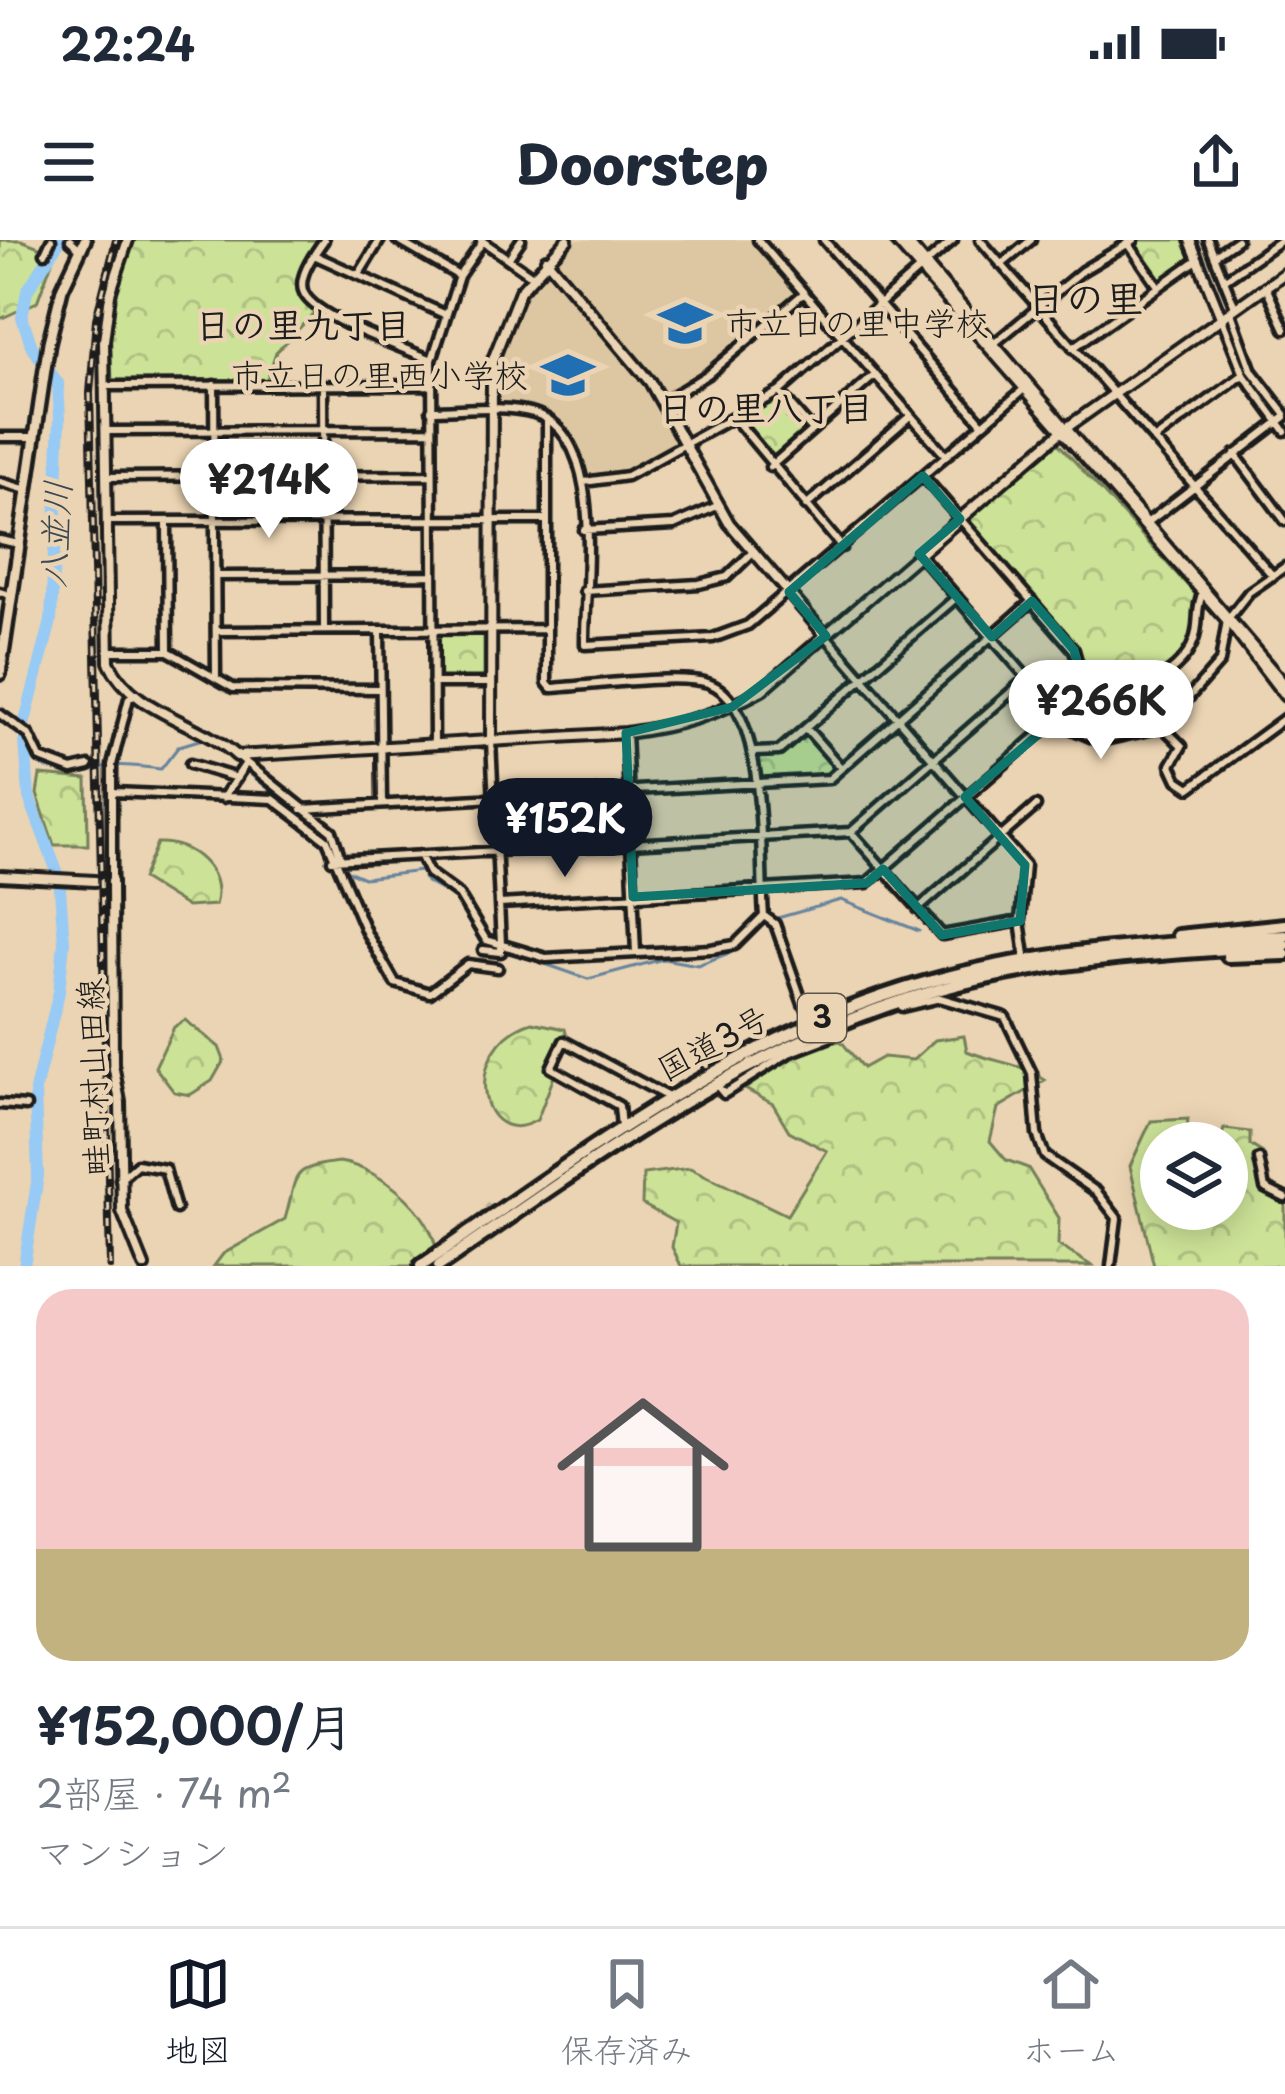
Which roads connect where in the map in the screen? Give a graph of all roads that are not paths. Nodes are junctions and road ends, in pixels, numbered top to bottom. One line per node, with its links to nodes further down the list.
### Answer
1 (51, 240): 23 (street)
2 (70, 240): 22 (street)
3 (128, 240): 53 (street)
4 (324, 240): 24 (street)
5 (380, 240): 32 (street)
6 (397, 240): 34 (street)
7 (521, 240): 26 (street)
8 (567, 240): 27 (street)
9 (758, 240): 38 (street)
10 (824, 240): 39 (street)
11 (895, 240): 30 (street)
12 (905, 240): 30 (street)
13 (952, 240): 30 (street)
14 (980, 240): 29 (street)
15 (1031, 240): 29 (street)
16 (1190, 240): 28 (street)
17 (1208, 240): 25 (street)
18 (1237, 240): 25 (street)
19 (1281, 240): 35 (street)
20 (482, 241): 26 (street); 34 (street)
21 (1131, 242): 36 (street); 40 (street)
22 (82, 244): 72 (main road)
23 (45, 253)
24 (314, 255): 32 (street); 47 (street)
25 (1214, 255): 35 (street)
26 (508, 259): 33 (street)
27 (546, 259): 33 (street); 57 (street)
28 (1197, 260): 36 (street); 41 (street)
29 (1001, 265): 40 (street)
30 (922, 266): 39 (street); 45 (street)
31 (1285, 273): 37 (street)
32 (358, 274): 42 (street)
33 (531, 275): 59 (street)
34 (459, 276): 42 (street)
35 (1224, 280): 41 (street)
36 (1159, 286): 46 (street)
37 (1266, 287): 41 (street); 43 (street)
38 (804, 293): 44 (street); 57 (street)
39 (879, 304): 44 (street); 64 (street)
40 (1037, 306): 45 (street); 46 (street)
41 (1229, 312): 49 (street); 56 (street); 61 (street)
42 (444, 314): 47 (street)
43 (1285, 329)
44 (842, 337): 48 (street); 55 (street)
45 (992, 345): 54 (street); 65 (street)
46 (1073, 348): 56 (street)
47 (432, 360): 52 (street)
48 (875, 375): 60 (street); 68 (street)
49 (1244, 375): 61 (street); 74 (street)
50 (214, 385): 51 (street); 53 (street); 71 (street)
51 (323, 385): 52 (street); 66 (street)
52 (431, 385): 58 (street)
53 (106, 386): 70 (street)
54 (1024, 389): 64 (street); 65 (street)
55 (779, 392): 63 (street); 68 (street)
56 (1114, 394): 65 (street); 74 (street)
57 (663, 402): 75 (street)
58 (431, 410): 59 (street); 67 (street)
59 (489, 410): 62 (street); 94 (street)
60 (910, 416): 78 (street); 90 (street)
61 (1283, 418): 69 (street); 77 (street)
62 (547, 419): 86 (street); 95 (street)
63 (735, 419): 75 (street); 79 (street)
64 (983, 424): 78 (street)
65 (1064, 429): 91 (street); 100 (street)
66 (323, 430): 67 (street); 71 (street); 82 (street)
67 (431, 430): 80 (street)
68 (812, 430): 79 (street)
69 (1285, 430)
70 (106, 431): 71 (street); 84 (street)
71 (215, 431): 81 (street)
72 (35, 436): 73 (street); 88 (main road)
73 (2, 438): 76 (street)
74 (1154, 440): 87 (street)
75 (685, 445): 86 (street); 89 (street)
76 (0, 448)
77 (1235, 454): 87 (street); 99 (street)
78 (946, 456): 83 (street)
79 (770, 467): 90 (street)
80 (431, 475): 82 (street); 93 (street)
81 (215, 476): 82 (street); 84 (street); 98 (street)
82 (323, 476): 92 (street)
83 (923, 476): 91 (street); 104 (street)
84 (106, 477): 96 (street)
85 (0, 482): 88 (street)
86 (584, 482): 101 (street)
87 (1192, 484): 100 (street); 111 (street)
88 (27, 490): 103 (main road)
89 (717, 506): 101 (street); 105 (street)
90 (806, 506): 104 (street)
91 (960, 519): 106 (street); 117 (street)
92 (323, 520): 93 (street); 98 (street); 110 (street)
93 (432, 520): 94 (street); 108 (street)
94 (489, 520): 95 (street); 123 (street)
95 (545, 520): 119 (street)
96 (107, 521): 97 (street); 127 (street)
97 (167, 521): 98 (street); 128 (street)
98 (215, 521): 109 (street)
99 (1285, 521)
100 (1146, 524): 114 (street); 118 (street)
101 (584, 530): 112 (street)
102 (0, 539): 103 (street)
103 (19, 544): 115 (main road)
104 (842, 547): 113 (street)
105 (754, 551): 112 (street); 113 (street)
106 (920, 554): 116 (street); 125 (street)
107 (1285, 567): 111 (street)
108 (432, 574): 110 (street); 122 (street)
109 (216, 576): 110 (street); 124 (street)
110 (324, 576): 120 (street)
111 (1273, 577): 118 (street)
112 (584, 591): 113 (street)
113 (789, 592): 125 (street)
114 (1202, 592): 118 (street); 139 (street)
115 (6, 594): 129 (main road)
116 (957, 597): 126 (street); 131 (street)
117 (1032, 602): 126 (street); 139 (street)
118 (1229, 618): 135 (street); 138 (street); 145 (street)
119 (547, 629): 123 (street); 140 (street)
120 (324, 630): 121 (street); 124 (street)
121 (380, 630): 122 (street); 136 (street)
122 (433, 630): 123 (street); 133 (street)
123 (490, 630): 134 (street)
124 (216, 631): 130 (street)
125 (826, 635): 131 (street); 140 (street)
126 (992, 637): 132 (street); 143 (street)
127 (110, 651): 128 (street); 137 (street)
128 (168, 651): 130 (street)
129 (0, 674)
130 (216, 678): 136 (street)
131 (862, 678): 143 (street); 146 (street)
132 (1027, 678): 142 (street); 153 (street)
133 (433, 683): 134 (street); 149 (street)
134 (490, 683): 148 (street)
135 (1285, 685)
136 (380, 689): 150 (street)
137 (136, 694): 152 (street); 161 (street)
138 (1285, 696)
139 (1078, 697): 142 (street)
140 (732, 707): 147 (street); 151 (street)
141 (0, 714): 156 (street)
142 (1060, 715): 145 (street); 163 (street)
143 (898, 718): 153 (street); 157 (street)
144 (1285, 718): 145 (street)
145 (1163, 727)
146 (806, 728): 151 (street); 157 (street)
147 (626, 733): 148 (street); 160 (street)
148 (491, 741): 149 (street); 162 (street)
149 (434, 743): 150 (street)
150 (380, 746): 152 (street); 165 (street)
151 (755, 752): 159 (street)
152 (237, 756): 154 (street)
153 (933, 759): 163 (street); 168 (street)
154 (246, 763): 158 (street); 167 (street)
155 (190, 764): 158 (street)
156 (89, 766)
157 (841, 768): 159 (street)
158 (237, 778): 164 (street)
159 (756, 782): 160 (street); 169 (street)
160 (627, 790): 162 (street); 171 (street)
161 (114, 792): 164 (street); 178 (street)
162 (494, 796): 165 (street); 172 (street)
163 (965, 796): 170 (street); 175 (street)
164 (224, 798): 174 (street)
165 (382, 802): 167 (street)
166 (1036, 806): 170 (street)
167 (302, 809): 174 (street)
168 (851, 832): 169 (street); 175 (street)
169 (759, 836): 171 (street); 179 (street)
170 (1001, 836): 182 (street); 184 (street)
171 (629, 844): 172 (street); 180 (street)
172 (496, 850): 173 (street); 181 (street)
173 (420, 855): 174 (street); 187 (street)
174 (336, 858): 193 (street)
175 (883, 869): 179 (street); 182 (street)
176 (0, 876): 177 (street)
177 (95, 881)
178 (112, 881): 203 (street, 畦町村山田線)
179 (761, 890): 180 (street); 183 (street)
180 (633, 897): 181 (street); 191 (street)
181 (499, 904): 187 (street)
182 (918, 909): 184 (street)
183 (764, 916): 191 (street); 194 (street)
184 (1020, 921): 192 (street)
185 (1285, 925): 189 (highway)
186 (1285, 936): 189 (highway, 国道3号 / 3)
187 (501, 944): 188 (street); 191 (street)
188 (483, 950)
189 (1141, 950): 190 (highway, 国道3号 / 3); 192 (highway, 国道3号 / 3)
190 (1285, 950)
191 (636, 952)
192 (1028, 965): 195 (highway, 国道3号 / 3); 198 (highway, 国道3号 / 3)
193 (498, 968)
194 (812, 1013)
195 (847, 1019): 208 (highway, 国道3号 / 3); 209 (street)
196 (830, 1034): 197 (street)
197 (719, 1088)
198 (668, 1097): 201 (highway, 国道3号 / 3); 201 (street)
199 (0, 1104): 200 (street)
200 (26, 1106)
201 (621, 1127): 207 (highway, 国道3号 / 3)
202 (1259, 1159): 204 (street)
203 (120, 1179): 205 (street); 206 (street, 畦町村山田線)
204 (1285, 1198)
205 (176, 1209)
206 (144, 1266)
207 (421, 1266)
208 (439, 1266)
209 (1111, 1266)

